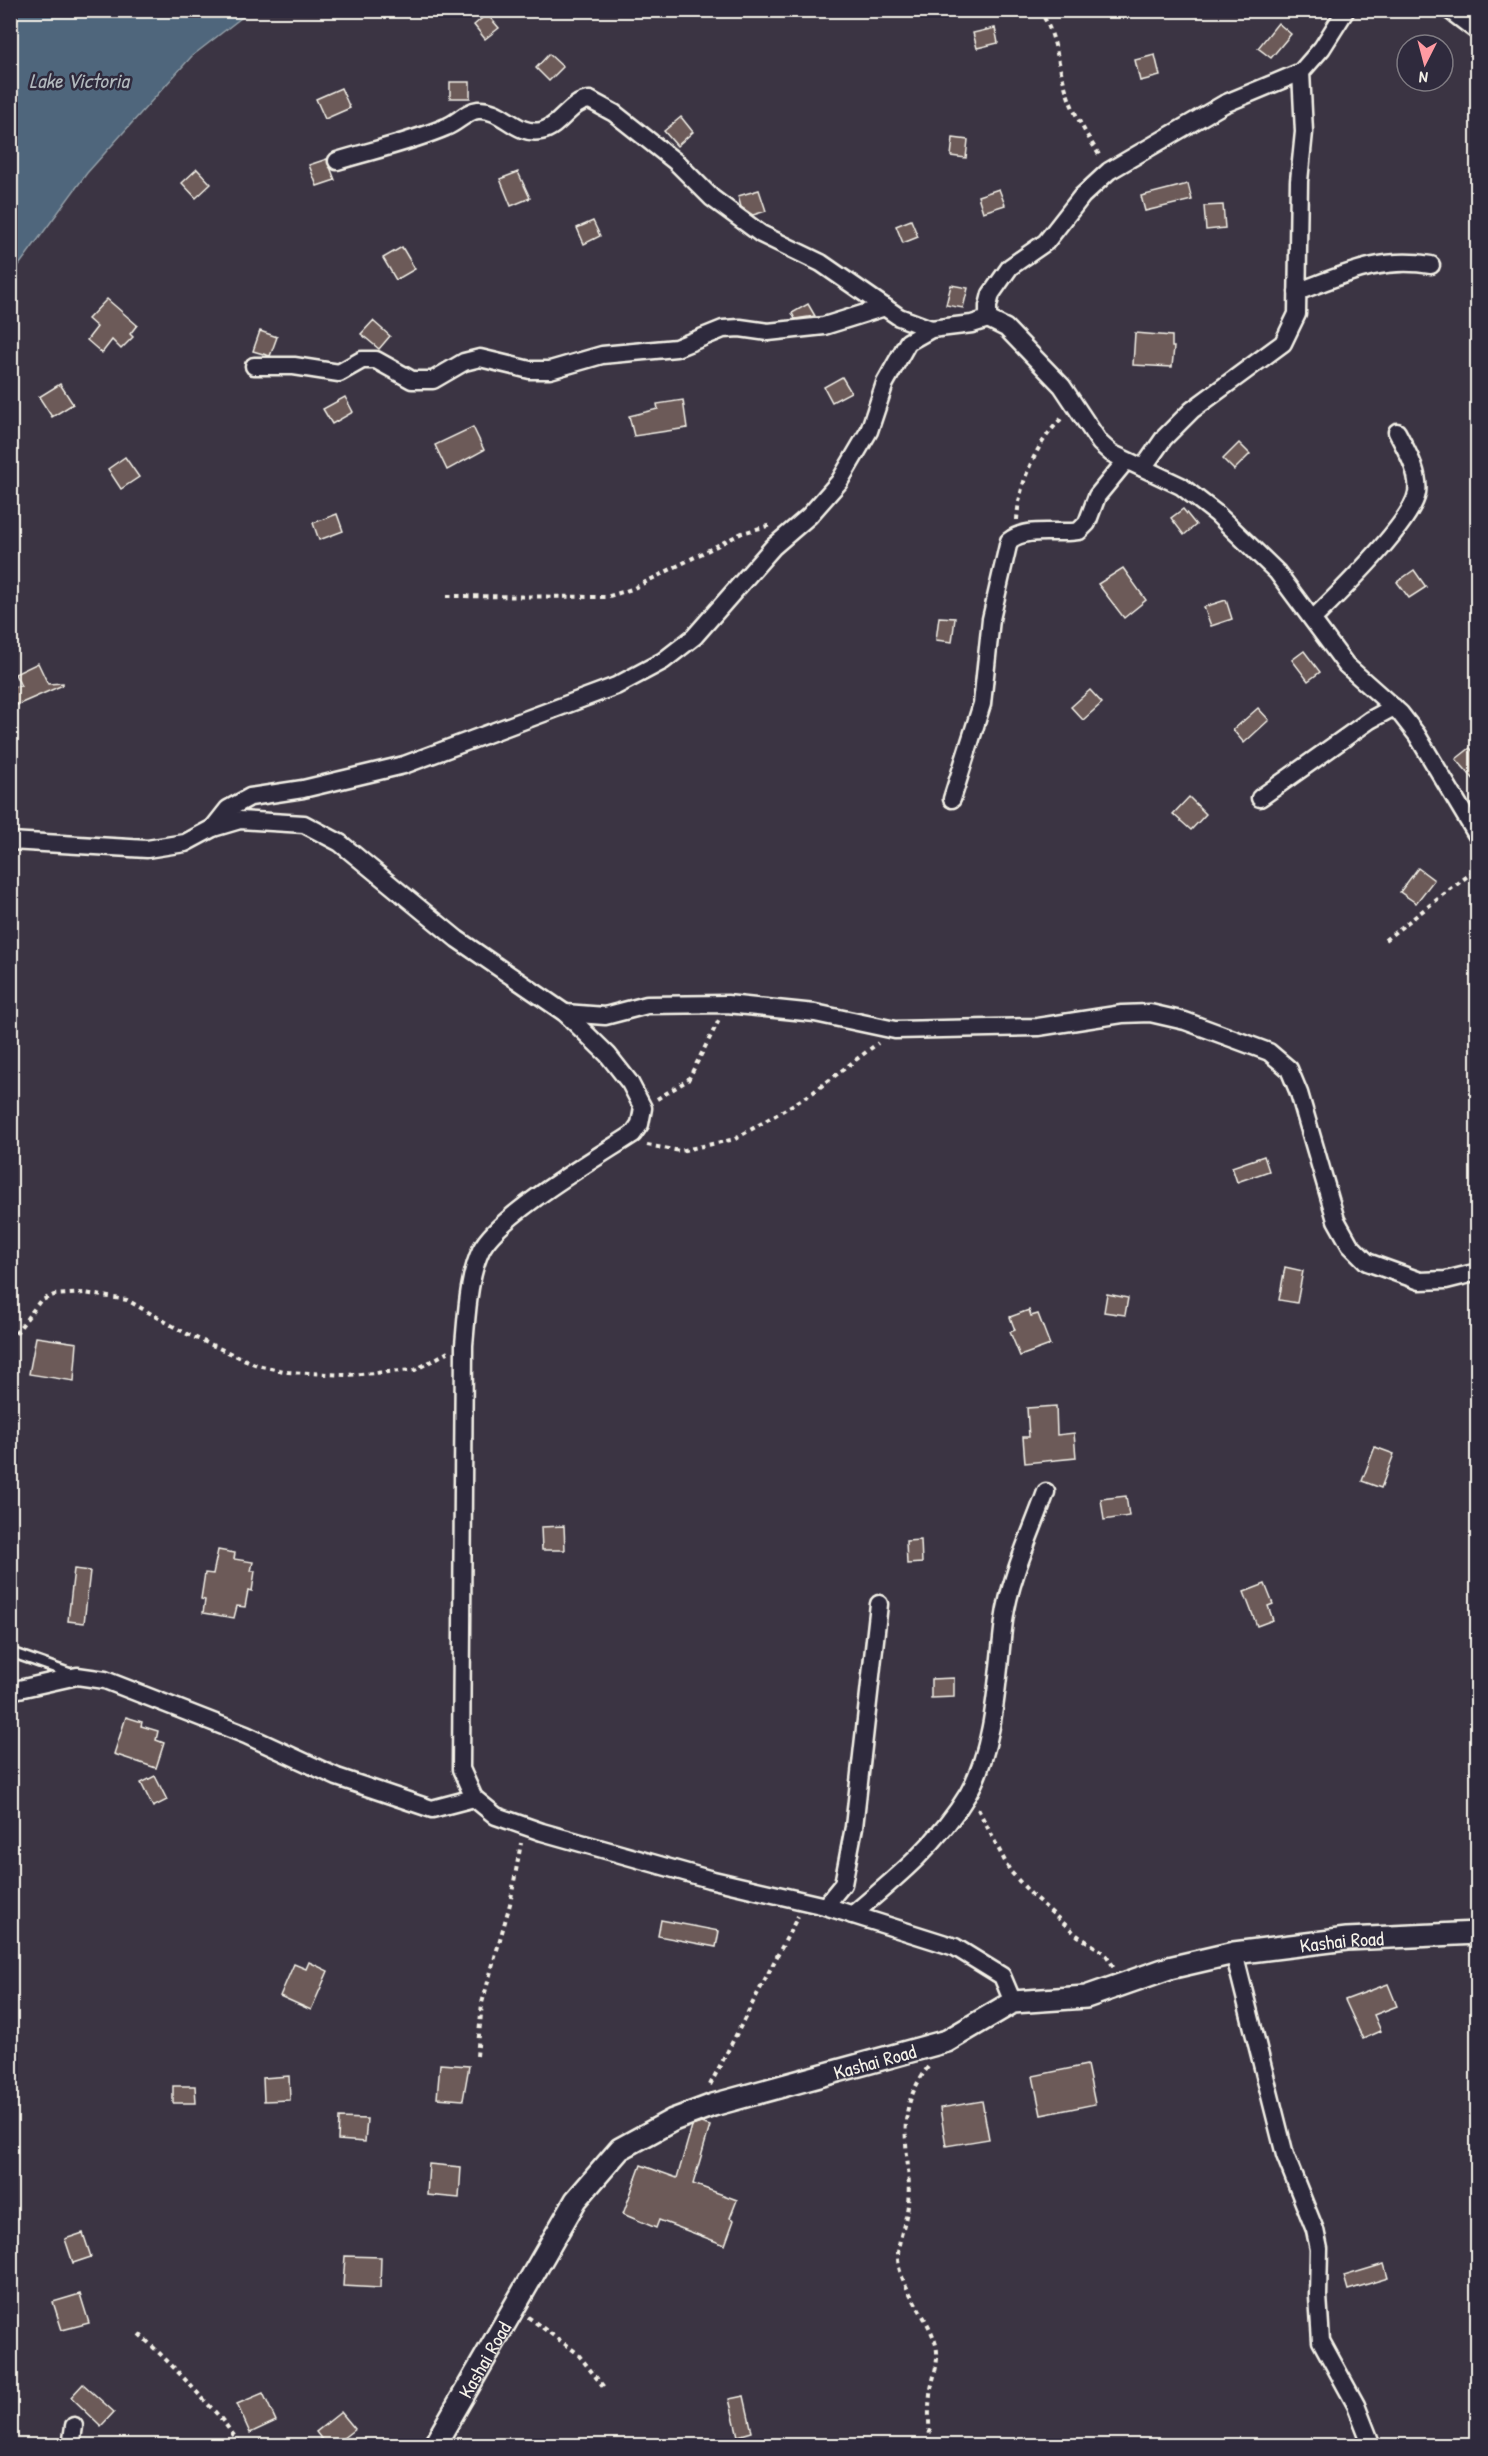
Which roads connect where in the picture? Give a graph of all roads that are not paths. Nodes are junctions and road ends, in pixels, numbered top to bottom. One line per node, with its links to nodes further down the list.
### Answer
1 (1346, 10): 4 (street)
2 (1449, 10): 3 (street)
3 (1478, 32)
4 (1301, 72): 7 (street); 9 (street)
5 (337, 161): 8 (street)
6 (1431, 265): 7 (street)
7 (1297, 292): 14 (street)
8 (885, 307): 10 (street); 11 (street)
9 (988, 319): 10 (street); 13 (street)
10 (931, 329): 19 (street)
11 (254, 366)
12 (1396, 432): 15 (street)
13 (1125, 462): 14 (street); 18 (street)
14 (1143, 468): 15 (street)
15 (1314, 618): 16 (street)
16 (1394, 707): 17 (street); 20 (street)
17 (1260, 798)
18 (952, 799)
19 (213, 828): 21 (street); 22 (street)
20 (1478, 837)
21 (10, 841)
22 (565, 1013): 23 (street); 29 (street)
23 (1478, 1272)
24 (1046, 1492): 31 (street)
25 (879, 1604): 30 (street)
26 (10, 1652): 27 (lane)
27 (76, 1676): 28 (street); 29 (street)
28 (10, 1691)
29 (474, 1798): 30 (street)
30 (825, 1906): 31 (street)
31 (852, 1915): 34 (street)
32 (1478, 1933): 33 (street, Kashai Road)
33 (1234, 1953): 34 (street, Kashai Road); 38 (street)
34 (1013, 2002): 37 (street, Kashai Road)
35 (74, 2426): 36 (street)
36 (71, 2445)
37 (434, 2445)
38 (1372, 2445)

